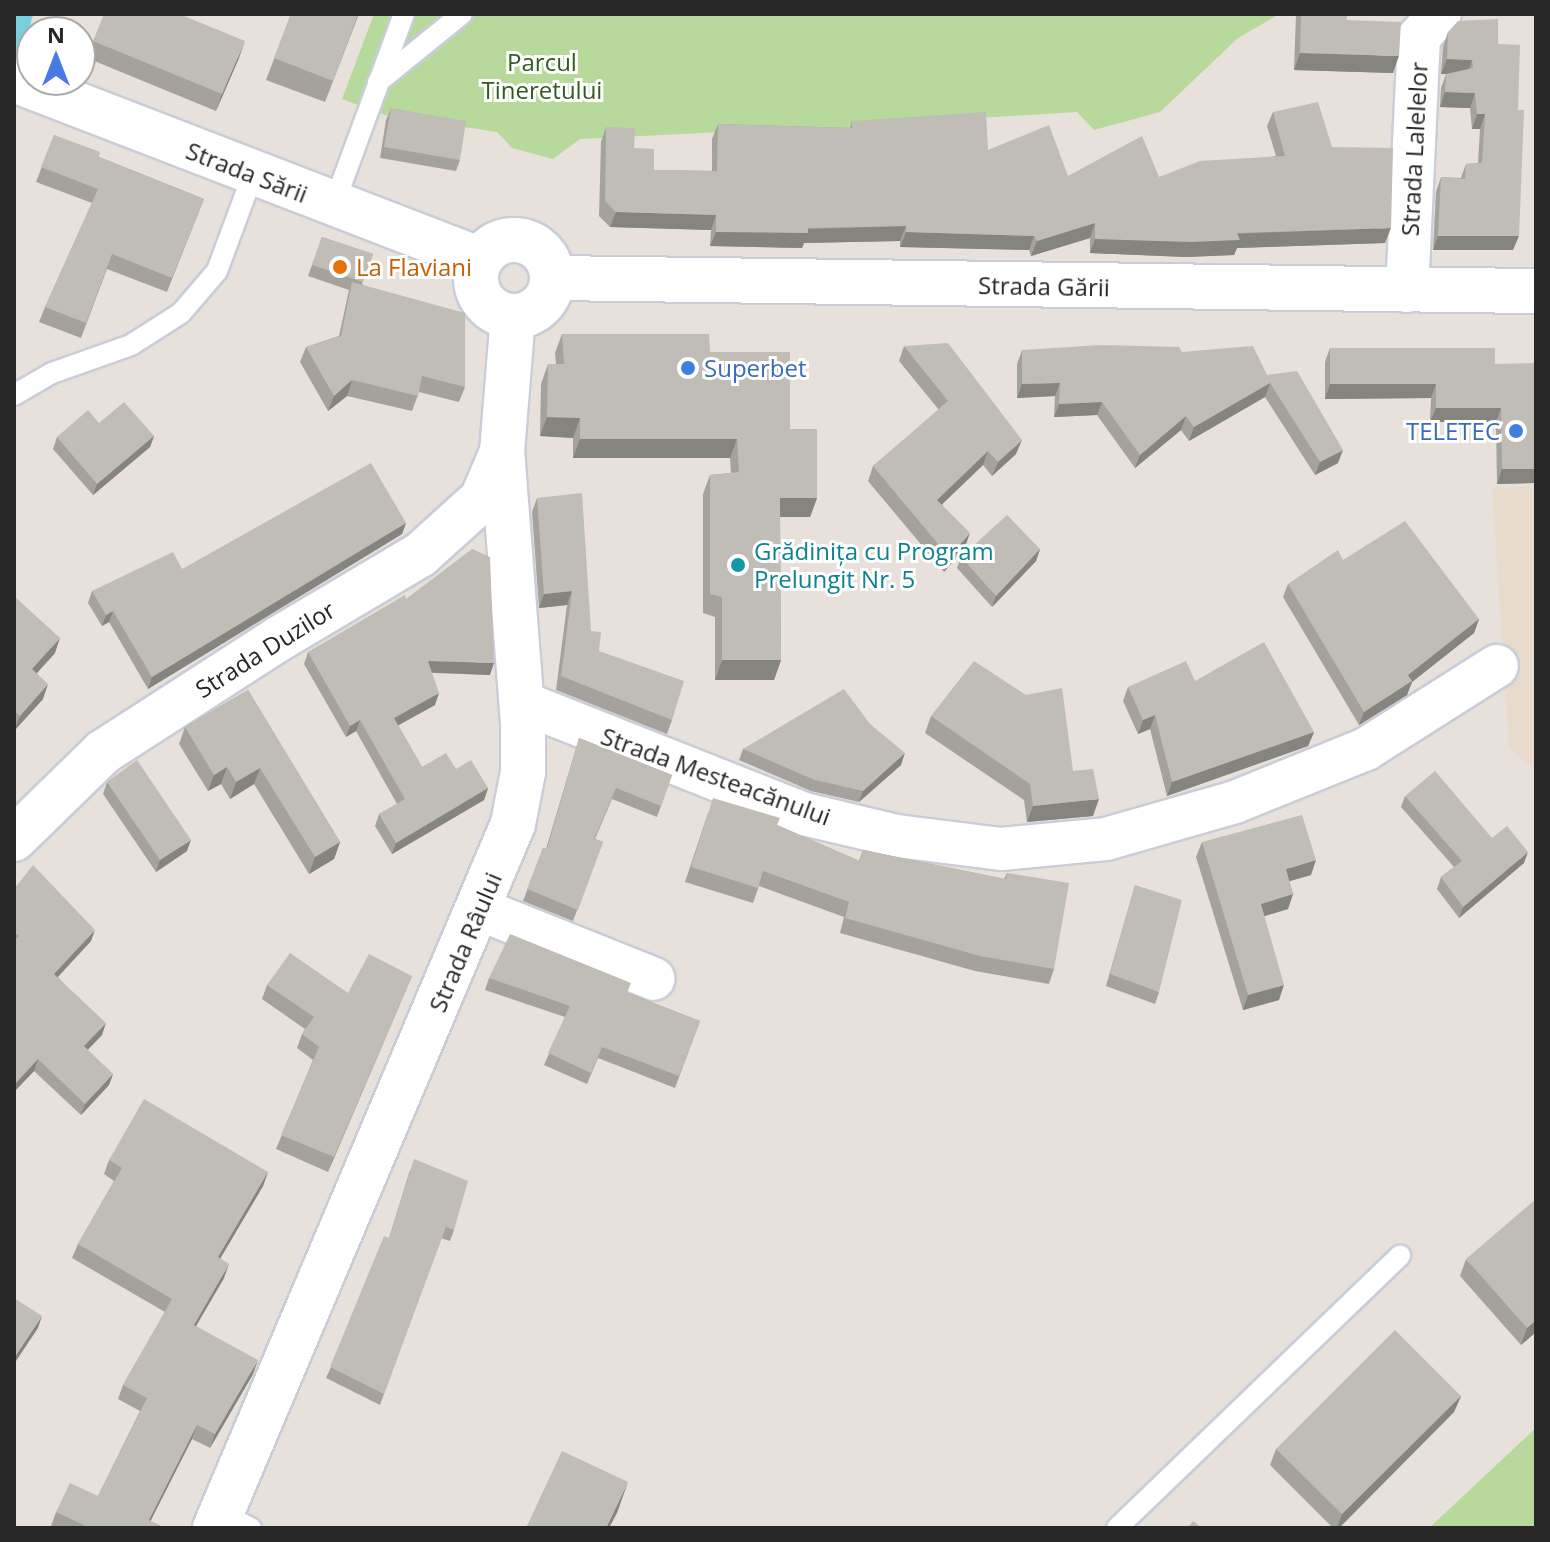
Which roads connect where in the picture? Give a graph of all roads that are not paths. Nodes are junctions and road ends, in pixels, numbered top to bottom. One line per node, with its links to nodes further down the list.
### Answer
1 (404, 14): 4 (lane)
2 (462, 14): 4 (lane)
3 (1440, 14): 11 (street, Strada Lalelelor)
4 (377, 83): 7 (lane)
5 (53, 96): 6 (main road, Strada Sării)
6 (253, 174): 7 (main road, Strada Sării); 14 (lane)
7 (334, 204): 8 (main road, Strada Sării)
8 (481, 260): 9 (main road); 13 (main road)
9 (552, 278): 11 (main road, Strada Gării); 13 (main road)
10 (1536, 288): 11 (main road, Strada Gării); 12 (main road)
11 (1407, 291)
12 (1536, 297)
13 (513, 316): 15 (main road, Strada Râului)
14 (14, 395)
15 (502, 452): 17 (main road, Strada Râului); 18 (main road, Strada Duzilor)
16 (1497, 666): 17 (street, Strada Mesteacănului)
17 (521, 702): 19 (main road, Strada Râului)
18 (14, 839)
19 (479, 909): 20 (street); 22 (main road, Strada Râului)
20 (654, 979)
21 (1400, 1256): 23 (lane)
22 (229, 1523)
23 (1117, 1528)

